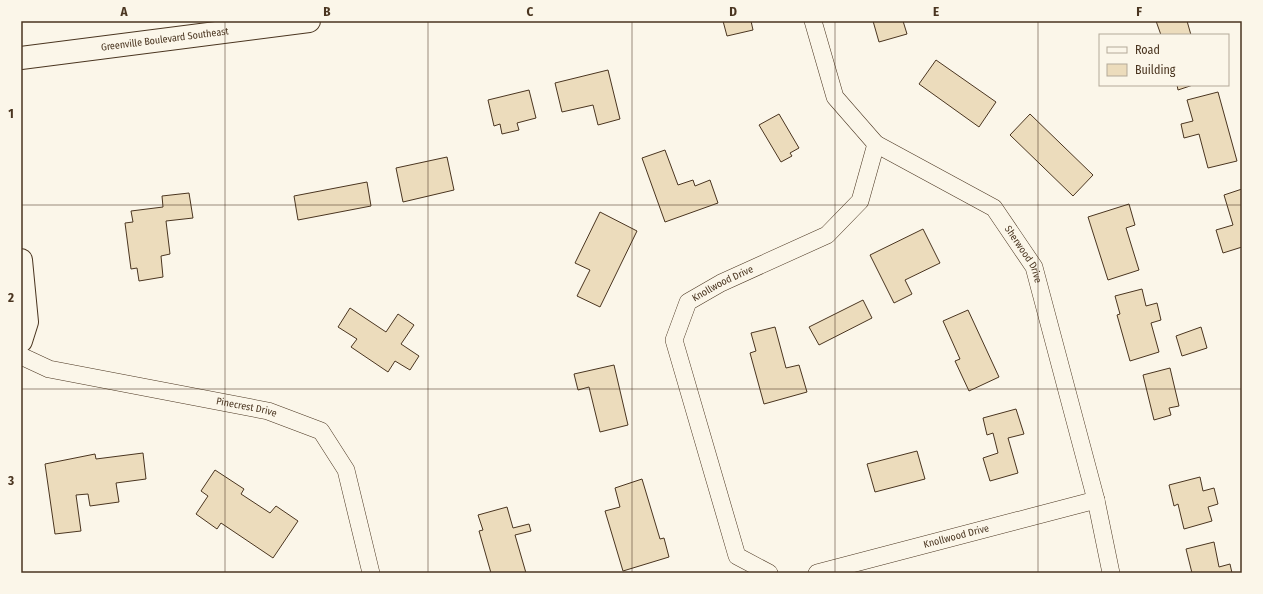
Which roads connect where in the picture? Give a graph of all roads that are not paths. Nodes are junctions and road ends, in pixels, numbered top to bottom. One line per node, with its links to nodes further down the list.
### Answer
1 (309, 21): 3 (main road, Greenville Boulevard Southeast)
2 (814, 21): 4 (street, Sherwood Drive)
3 (21, 58)
4 (876, 144): 8 (street, Sherwood Drive); 10 (street, Knollwood Drive)
5 (21, 260): 6 (main road)
6 (21, 341)
7 (21, 356): 9 (street, Pinecrest Drive)
8 (1096, 500): 11 (street, Knollwood Drive); 12 (street, Sherwood Drive)
9 (371, 573)
10 (769, 573)
11 (817, 573)
12 (1111, 573)

